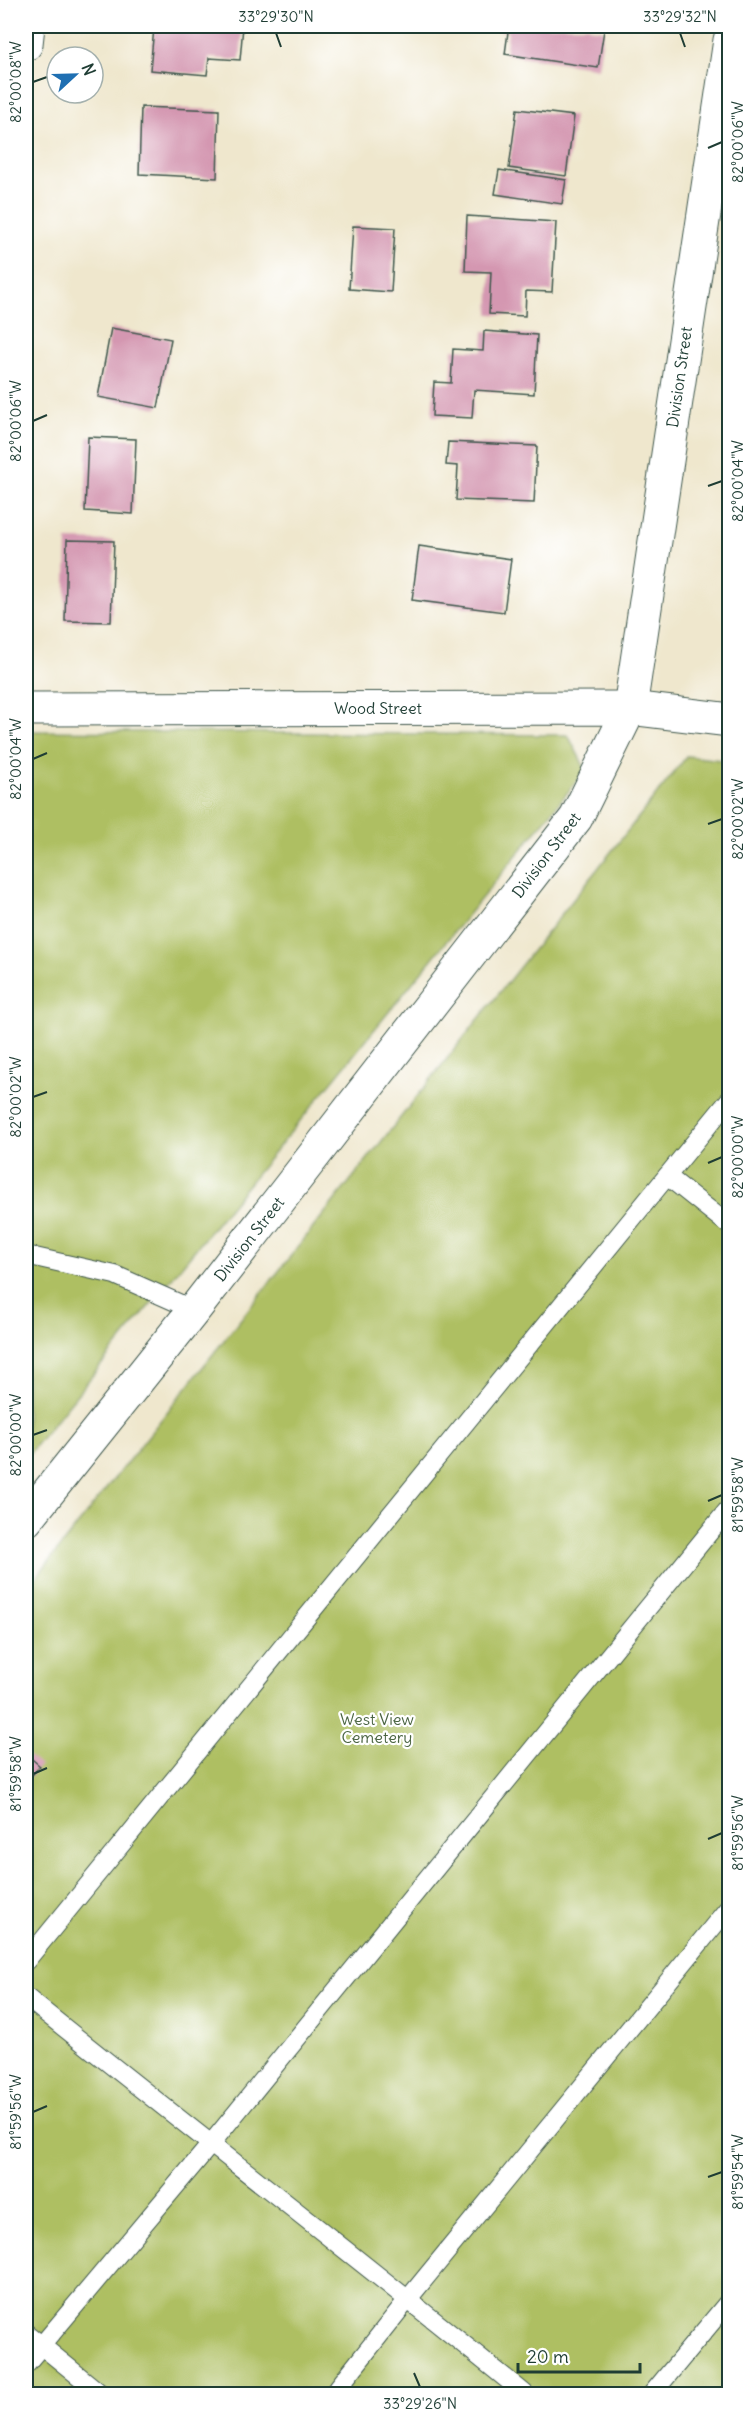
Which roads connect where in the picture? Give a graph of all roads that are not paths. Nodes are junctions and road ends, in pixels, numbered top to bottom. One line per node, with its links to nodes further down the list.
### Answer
1 (28, 26): 3 (street)
2 (729, 40): 4 (street, Division Street)
3 (26, 44)
4 (630, 708): 5 (street, Wood Street); 6 (street, Wood Street); 11 (street, Division Street)
5 (26, 709)
6 (729, 720)
7 (729, 1099): 8 (lane)
8 (667, 1176): 9 (lane); 15 (lane)
9 (729, 1226)
10 (26, 1255): 11 (lane)
11 (194, 1310): 13 (street, Division Street)
12 (729, 1507): 17 (lane)
13 (26, 1520)
14 (729, 1906): 18 (lane)
15 (26, 1961)
16 (26, 1997): 17 (lane)
17 (210, 2145): 18 (lane); 21 (lane)
18 (408, 2299): 24 (lane); 25 (lane)
19 (729, 2300): 26 (lane)
20 (26, 2333): 21 (lane)
21 (41, 2346): 22 (lane); 23 (lane)
22 (26, 2364)
23 (101, 2394)
24 (333, 2394)
25 (525, 2394)
26 (652, 2394)

